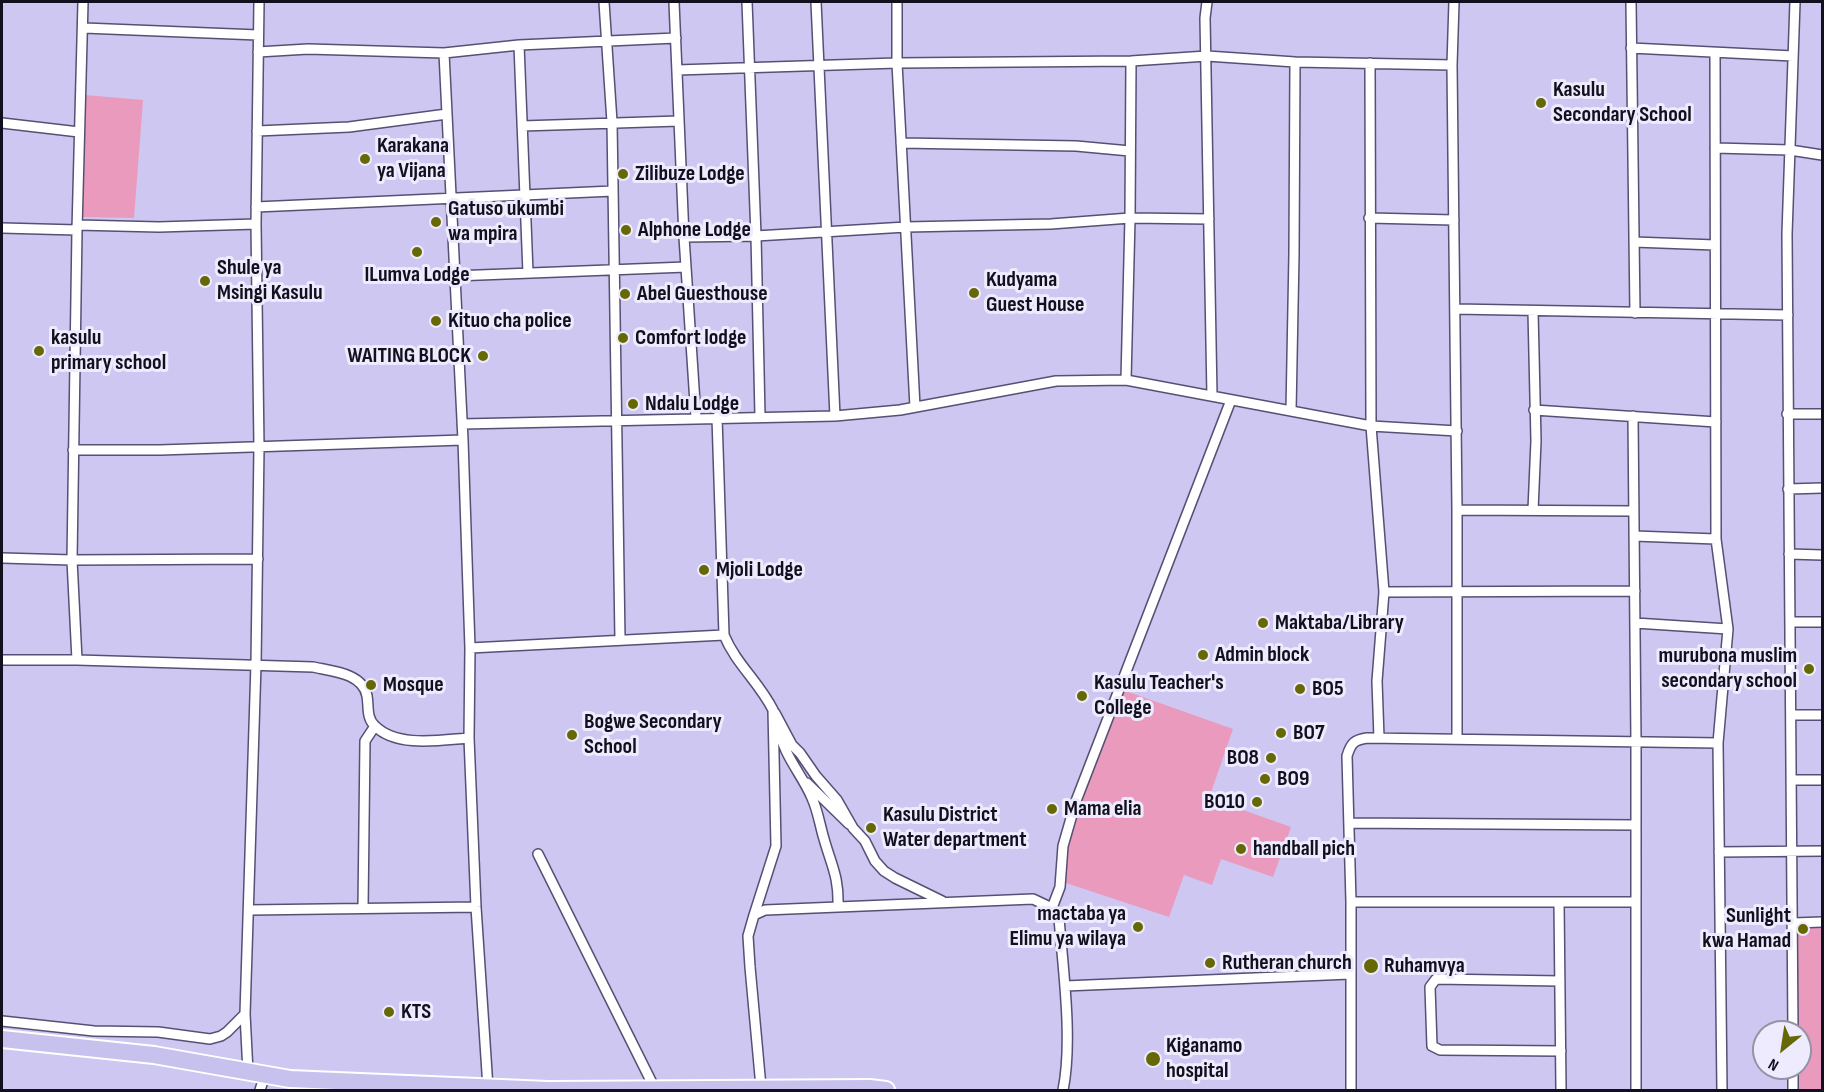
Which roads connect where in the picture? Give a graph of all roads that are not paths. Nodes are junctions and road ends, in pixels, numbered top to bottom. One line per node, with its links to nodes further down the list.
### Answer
1 (83, 2): 12 (street)
2 (259, 2): 13 (street)
3 (604, 2): 15 (street)
4 (674, 2): 14 (street)
5 (747, 2): 29 (street)
6 (816, 2): 27 (street)
7 (897, 2): 25 (street)
8 (1207, 2): 21 (street)
9 (1454, 2): 28 (street)
10 (1631, 2): 17 (street)
11 (1795, 2): 22 (street)
12 (84, 28): 13 (street); 37 (street)
13 (258, 35): 18 (street)
14 (676, 38): 15 (street); 30 (street)
15 (606, 41): 16 (street); 33 (street)
16 (519, 45): 19 (street); 35 (street)
17 (1631, 48): 20 (street); 58 (street)
18 (258, 52): 19 (street); 36 (street)
19 (444, 53): 31 (street)
20 (1715, 53): 22 (street); 39 (street)
21 (1207, 56): 23 (street); 24 (street); 49 (street)
22 (1793, 56): 40 (street)
23 (1131, 61): 25 (street); 41 (street)
24 (1294, 62): 26 (street); 74 (street)
25 (897, 63): 27 (street); 38 (street)
26 (1370, 63): 28 (street); 48 (street)
27 (819, 65): 29 (street); 55 (street)
28 (1452, 65): 50 (street)
29 (749, 67): 30 (street); 56 (street)
30 (677, 70): 32 (street)
31 (447, 114): 36 (street); 45 (street)
32 (679, 121): 33 (street); 57 (street)
33 (612, 122): 35 (street); 43 (street)
34 (2, 123): 37 (street)
35 (522, 126): 44 (street)
36 (257, 131): 46 (street)
37 (80, 132): 52 (street)
38 (901, 143): 41 (street); 54 (street)
39 (1715, 148): 40 (street); 59 (street)
40 (1790, 150): 42 (street); 68 (street)
41 (1130, 151): 47 (street)
42 (1822, 155)
43 (613, 191): 44 (street); 61 (street)
44 (524, 195): 45 (street); 62 (street)
45 (450, 199): 46 (street); 63 (street)
46 (256, 207): 51 (street)
47 (1130, 218): 49 (street); 54 (street); 69 (street)
48 (1369, 218): 50 (street); 85 (street)
49 (1209, 219): 70 (street)
50 (1454, 220): 64 (street)
51 (256, 224): 52 (street); 88 (street)
52 (77, 227): 53 (street); 89 (street)
53 (2, 228)
54 (906, 228): 55 (street); 72 (street)
55 (827, 232): 56 (street); 78 (street)
56 (756, 236): 57 (street); 77 (street)
57 (684, 237): 60 (street)
58 (1634, 242): 59 (street); 66 (street)
59 (1715, 245): 67 (street)
60 (686, 267): 61 (street); 81 (street)
61 (615, 269): 62 (street); 82 (street)
62 (528, 273): 63 (street)
63 (454, 276): 84 (street)
64 (1455, 309): 65 (street); 86 (street)
65 (1533, 311): 66 (street); 73 (street)
66 (1635, 313): 67 (street)
67 (1715, 315): 68 (street); 83 (street)
68 (1788, 315): 75 (street)
69 (1126, 380): 70 (street); 72 (street)
70 (1212, 396): 71 (street)
71 (1231, 400): 74 (street); 141 (street)
72 (915, 407): 78 (street)
73 (1534, 410): 79 (street); 93 (street)
74 (1291, 411): 85 (street)
75 (1787, 414): 76 (street); 91 (street)
76 (1822, 414)
77 (760, 416): 78 (street); 80 (street)
78 (835, 416)
79 (1633, 416): 83 (street); 94 (street)
80 (717, 417): 81 (street); 109 (street)
81 (696, 418): 82 (street)
82 (618, 419): 84 (street); 110 (street)
83 (1716, 422): 96 (street)
84 (462, 424): 87 (street)
85 (1371, 426): 86 (street); 103 (street)
86 (1456, 432): 92 (street)
87 (463, 440): 88 (street); 111 (street)
88 (259, 447): 89 (street); 100 (street)
89 (73, 450): 101 (street)
90 (1822, 488): 91 (street)
91 (1788, 489): 97 (street)
92 (1457, 510): 93 (street); 104 (street)
93 (1533, 510): 94 (street)
94 (1634, 511): 95 (street)
95 (1634, 536): 96 (street); 102 (street)
96 (1716, 540): 108 (street)
97 (1789, 554): 98 (street); 105 (street)
98 (1822, 555)
99 (2, 558): 101 (street)
100 (258, 559): 101 (street); 114 (street)
101 (72, 560): 113 (street)
102 (1635, 591): 104 (street); 107 (street)
103 (1384, 592): 104 (street); 120 (street)
104 (1456, 592): 121 (street)
105 (1790, 622): 106 (street); 116 (street)
106 (1822, 622)
107 (1635, 623): 108 (street); 122 (street)
108 (1728, 629): 123 (street)
109 (724, 635): 110 (street); 115 (street)
110 (620, 640): 111 (street)
111 (470, 648): 119 (street)
112 (2, 660): 113 (street)
113 (77, 660): 114 (street)
114 (256, 664): 118 (street); 142 (street)
115 (776, 715): 124 (street); 129 (street); 143 (street)
116 (1791, 715): 117 (street); 125 (street)
117 (1822, 715)
118 (375, 726): 119 (street); 140 (street)
119 (469, 738): 138 (street)
120 (1379, 738): 121 (street); 127 (street)
121 (1457, 739): 122 (street)
122 (1636, 742): 123 (street); 128 (street)
123 (1718, 743): 132 (street)
124 (801, 779): 129 (street); 139 (street)
125 (1792, 780): 126 (street); 130 (street)
126 (1822, 780)
127 (1349, 823): 128 (street); 135 (street)
128 (1636, 825): 137 (street)
129 (853, 828): 134 (street)
130 (1793, 851): 131 (street); 132 (street); 145 (street)
131 (1822, 851)
132 (1719, 852): 167 (street)
133 (538, 854): 159 (street)
134 (947, 902): 139 (street); 141 (street)
135 (1351, 902): 136 (street); 146 (street)
136 (1559, 902): 137 (street); 147 (street)
137 (1636, 902): 166 (street)
138 (476, 907): 140 (street); 158 (street)
139 (838, 907): 143 (street)
140 (363, 908): 142 (street)
141 (1052, 908): 148 (street)
142 (249, 910): 149 (street)
143 (754, 915): 156 (street)
144 (1822, 922): 145 (street)
145 (1794, 923): 150 (street)
146 (1350, 974): 148 (street); 164 (street)
147 (1560, 981): 153 (street); 153 (street)
148 (1065, 986): 163 (street)
149 (245, 1014): 151 (street); 154 (street)
150 (1793, 1020)
151 (2, 1021)
152 (2, 1039): 154 (highway)
153 (1561, 1051): 165 (street)
154 (248, 1072): 155 (highway)
155 (262, 1083): 157 (highway)
156 (761, 1087): 159 (highway); 162 (highway)
157 (439, 1088): 158 (highway)
158 (488, 1088): 160 (highway)
159 (655, 1089): 161 (highway)
160 (549, 1090): 161 (highway)
161 (605, 1090)
162 (886, 1090)
163 (1063, 1090)
164 (1351, 1090)
165 (1561, 1090)
166 (1636, 1090)
167 (1722, 1090)

